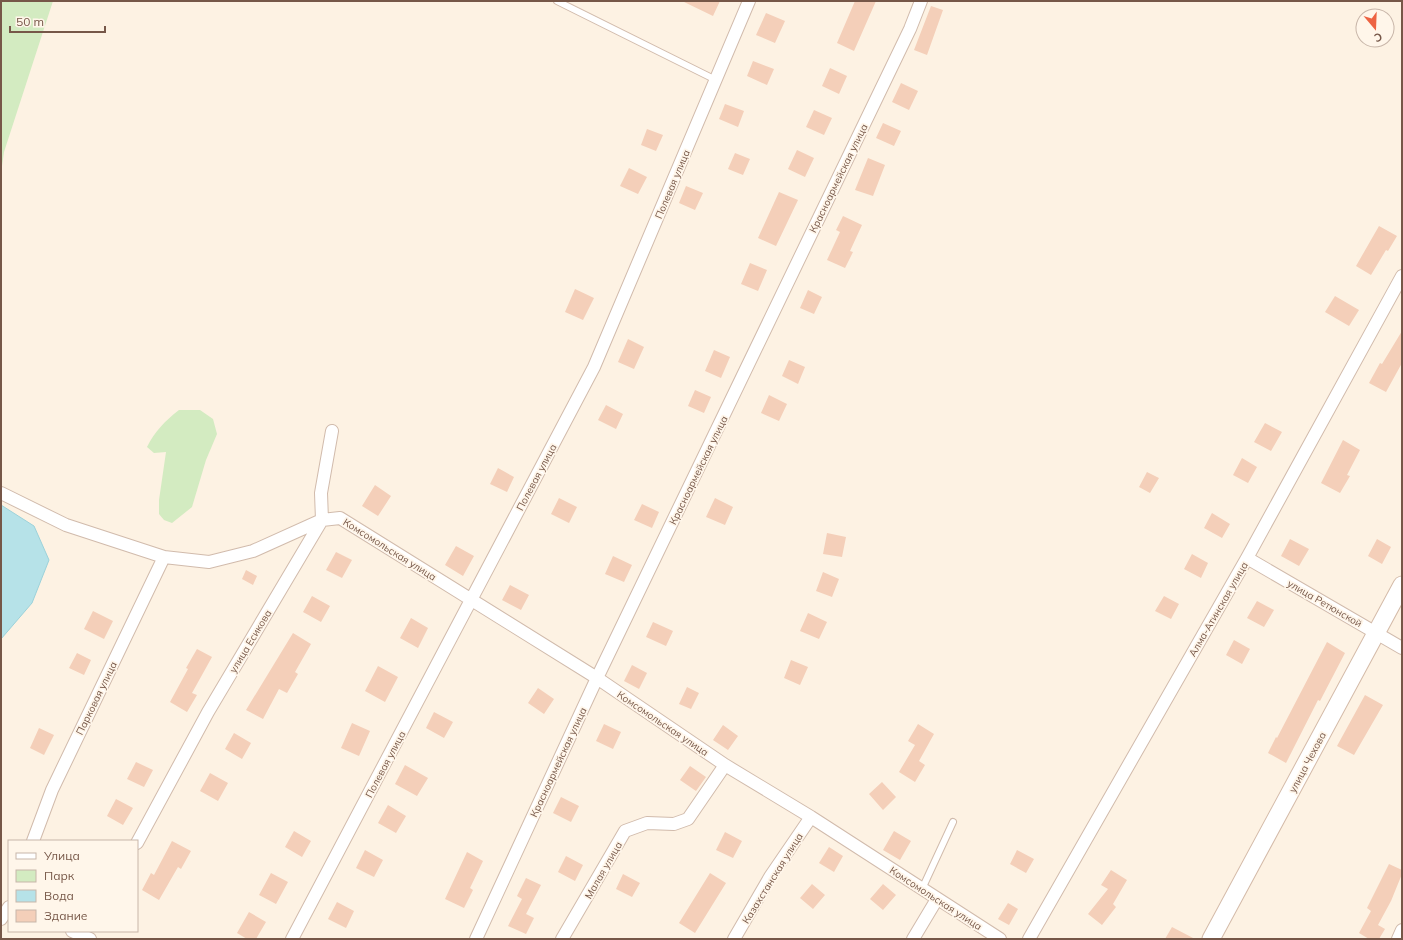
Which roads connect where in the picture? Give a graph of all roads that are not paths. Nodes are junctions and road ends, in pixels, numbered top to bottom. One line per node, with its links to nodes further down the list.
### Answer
1 (557, 1): 4 (lane)
2 (749, 1): 4 (street, Полевая улица)
3 (921, 1): 15 (street, Красноармейская улица)
4 (716, 80): 12 (street, Полевая улица)
5 (1402, 276): 10 (street, Алма-Атинская улица)
6 (332, 431): 8 (street)
7 (1, 493): 9 (street)
8 (322, 520): 9 (street); 12 (street, Комсомольская улица); 20 (street, улица Есикова)
9 (164, 557): 19 (street, Парковая улица)
10 (1247, 558): 13 (street, улица Ретюнской); 32 (street, Алма-Атинская улица)
11 (1402, 585): 13 (street, улица Чехова)
12 (472, 600): 15 (street, Комсомольская улица); 26 (street, Полевая улица)
13 (1377, 633): 14 (street, улица Ретюнской); 33 (street, улица Чехова)
14 (1402, 648)
15 (597, 678): 16 (street, Комсомольская улица); 27 (street, Красноармейская улица)
16 (725, 764): 17 (street, Комсомольская улица); 28 (street, Малая улица)
17 (811, 817): 21 (street, Комсомольская улица); 29 (street, Казахстанская улица)
18 (954, 822): 21 (lane)
19 (33, 840)
20 (138, 841)
21 (922, 889): 22 (street, Комсомольская улица)
22 (936, 899): 30 (street); 31 (street, Комсомольская улица)
23 (8, 908): 24 (street)
24 (1, 919)
25 (1402, 930): 34 (street)
26 (292, 939)
27 (476, 939)
28 (562, 939)
29 (734, 939)
30 (913, 939)
31 (1000, 939)
32 (1030, 939)
33 (1211, 939)
34 (1398, 939)

